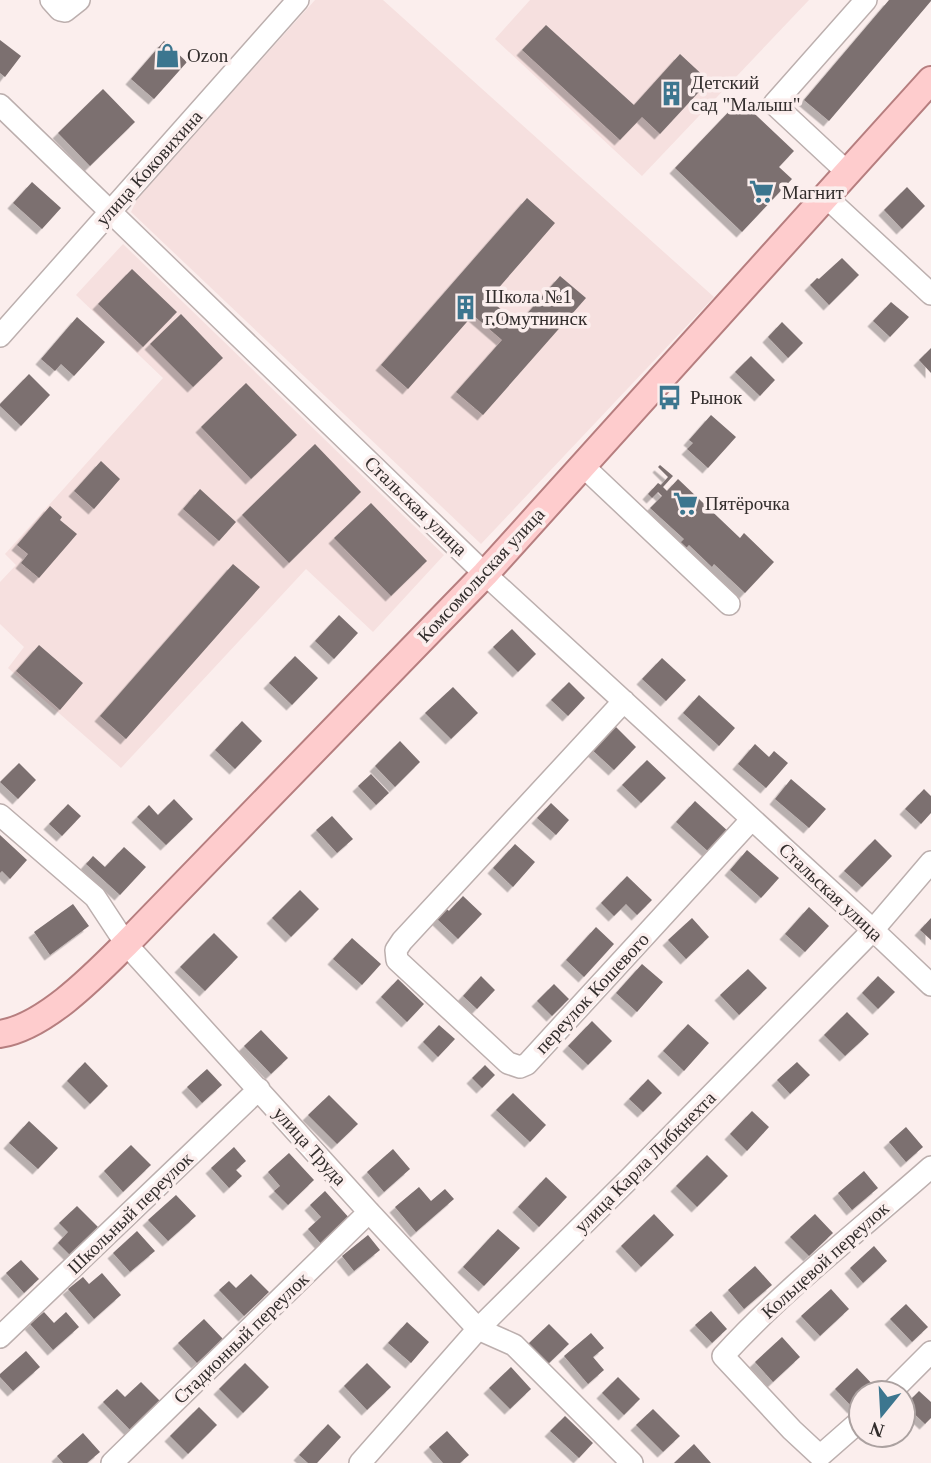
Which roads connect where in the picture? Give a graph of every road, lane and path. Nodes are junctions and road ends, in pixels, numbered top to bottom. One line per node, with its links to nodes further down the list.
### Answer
1 (51, 0): 2 (street)
2 (79, 0)
3 (298, 0): 9 (street, улица Коковихина)
4 (866, 0): 7 (street)
5 (931, 80): 7 (main road, Комсомольская улица)
6 (0, 105): 9 (street, Стальская улица)
7 (847, 172): 8 (main road, Комсомольская улица)
8 (825, 197): 10 (street); 12 (main road, Комсомольская улица)
9 (111, 211): 11 (street, улица Коковихина); 13 (street, Стальская улица)
10 (931, 293)
11 (0, 336)
12 (582, 465): 13 (main road, Комсомольская улица); 14 (street)
13 (485, 574): 15 (street, Стальская улица); 20 (main road, Комсомольская улица)
14 (729, 604)
15 (624, 701): 17 (street, Стальская улица); 17 (street, переулок Кошевого)
16 (0, 815): 20 (street, улица Труда)
17 (752, 818): 19 (street, Стальская улица)
18 (931, 862): 19 (street, улица Карла Либкнехта)
19 (873, 930): 21 (street, Стальская улица); 26 (street, улица Карла Либкнехта)
20 (126, 944): 22 (main road, Комсомольская улица); 23 (street, улица Труда)
21 (931, 985)
22 (0, 1034)
23 (259, 1089): 25 (street, улица Труда); 27 (street, Школьный переулок)
24 (931, 1167): 30 (street, Кольцевой переулок)
25 (369, 1212): 26 (street, улица Труда); 32 (street, Стадионный переулок)
26 (478, 1329): 31 (street, улица Карла Либкнехта); 33 (street, улица Труда)
27 (0, 1337)
28 (931, 1352): 29 (street)
29 (904, 1379)
30 (847, 1432)
31 (362, 1462)
32 (112, 1463)
33 (632, 1463)

